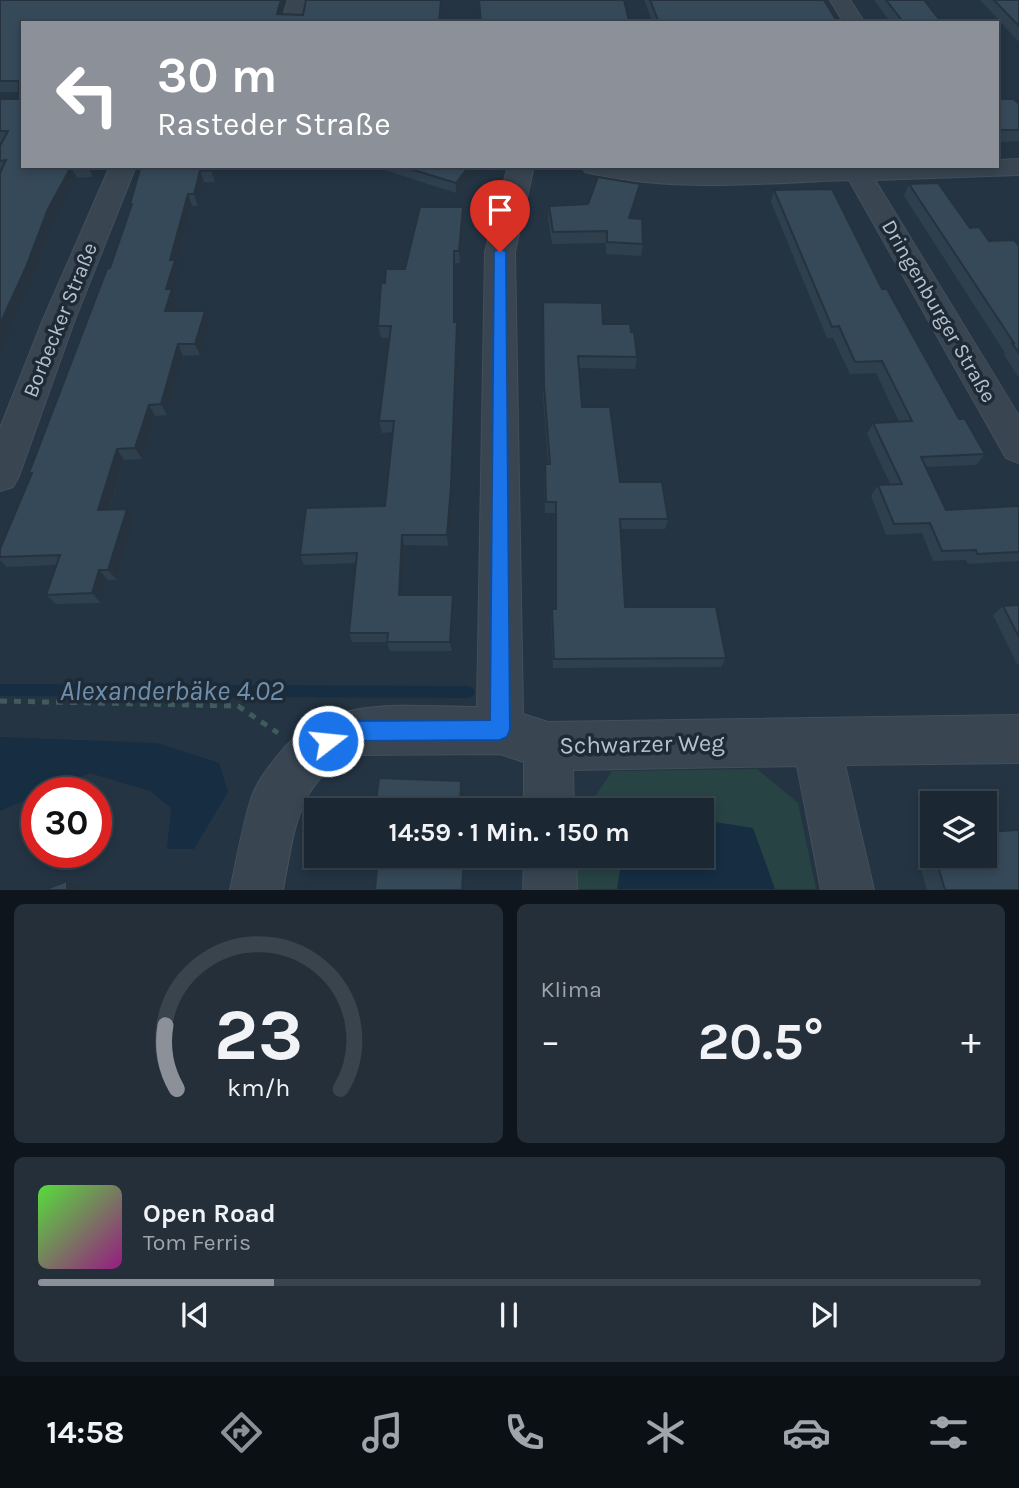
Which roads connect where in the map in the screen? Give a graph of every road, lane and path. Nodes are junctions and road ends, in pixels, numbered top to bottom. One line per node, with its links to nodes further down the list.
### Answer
1 (298, 0): 3 (street)
2 (840, 0): 4 (street)
3 (293, 21)
4 (854, 21)
5 (999, 167): 6 (street)
6 (1019, 167)
7 (122, 168): 13 (street, Borbecker Straße)
8 (521, 168): 15 (street)
9 (603, 168): 11 (street)
10 (951, 168): 11 (street)
11 (859, 173): 12 (street, Dringenburger Straße)
12 (1019, 448)
13 (0, 475)
14 (0, 701): 19 (path)
15 (500, 730): 18 (street, Schwarzer Weg); 19 (street, Schwarzer Weg)
16 (1019, 739): 17 (street, Schwarzer Weg)
17 (816, 741): 18 (street, Schwarzer Weg); 24 (street)
18 (548, 746): 20 (street)
19 (309, 754): 22 (street)
20 (549, 798)
21 (550, 868): 23 (street)
22 (256, 890)
23 (551, 890)
24 (848, 890)

